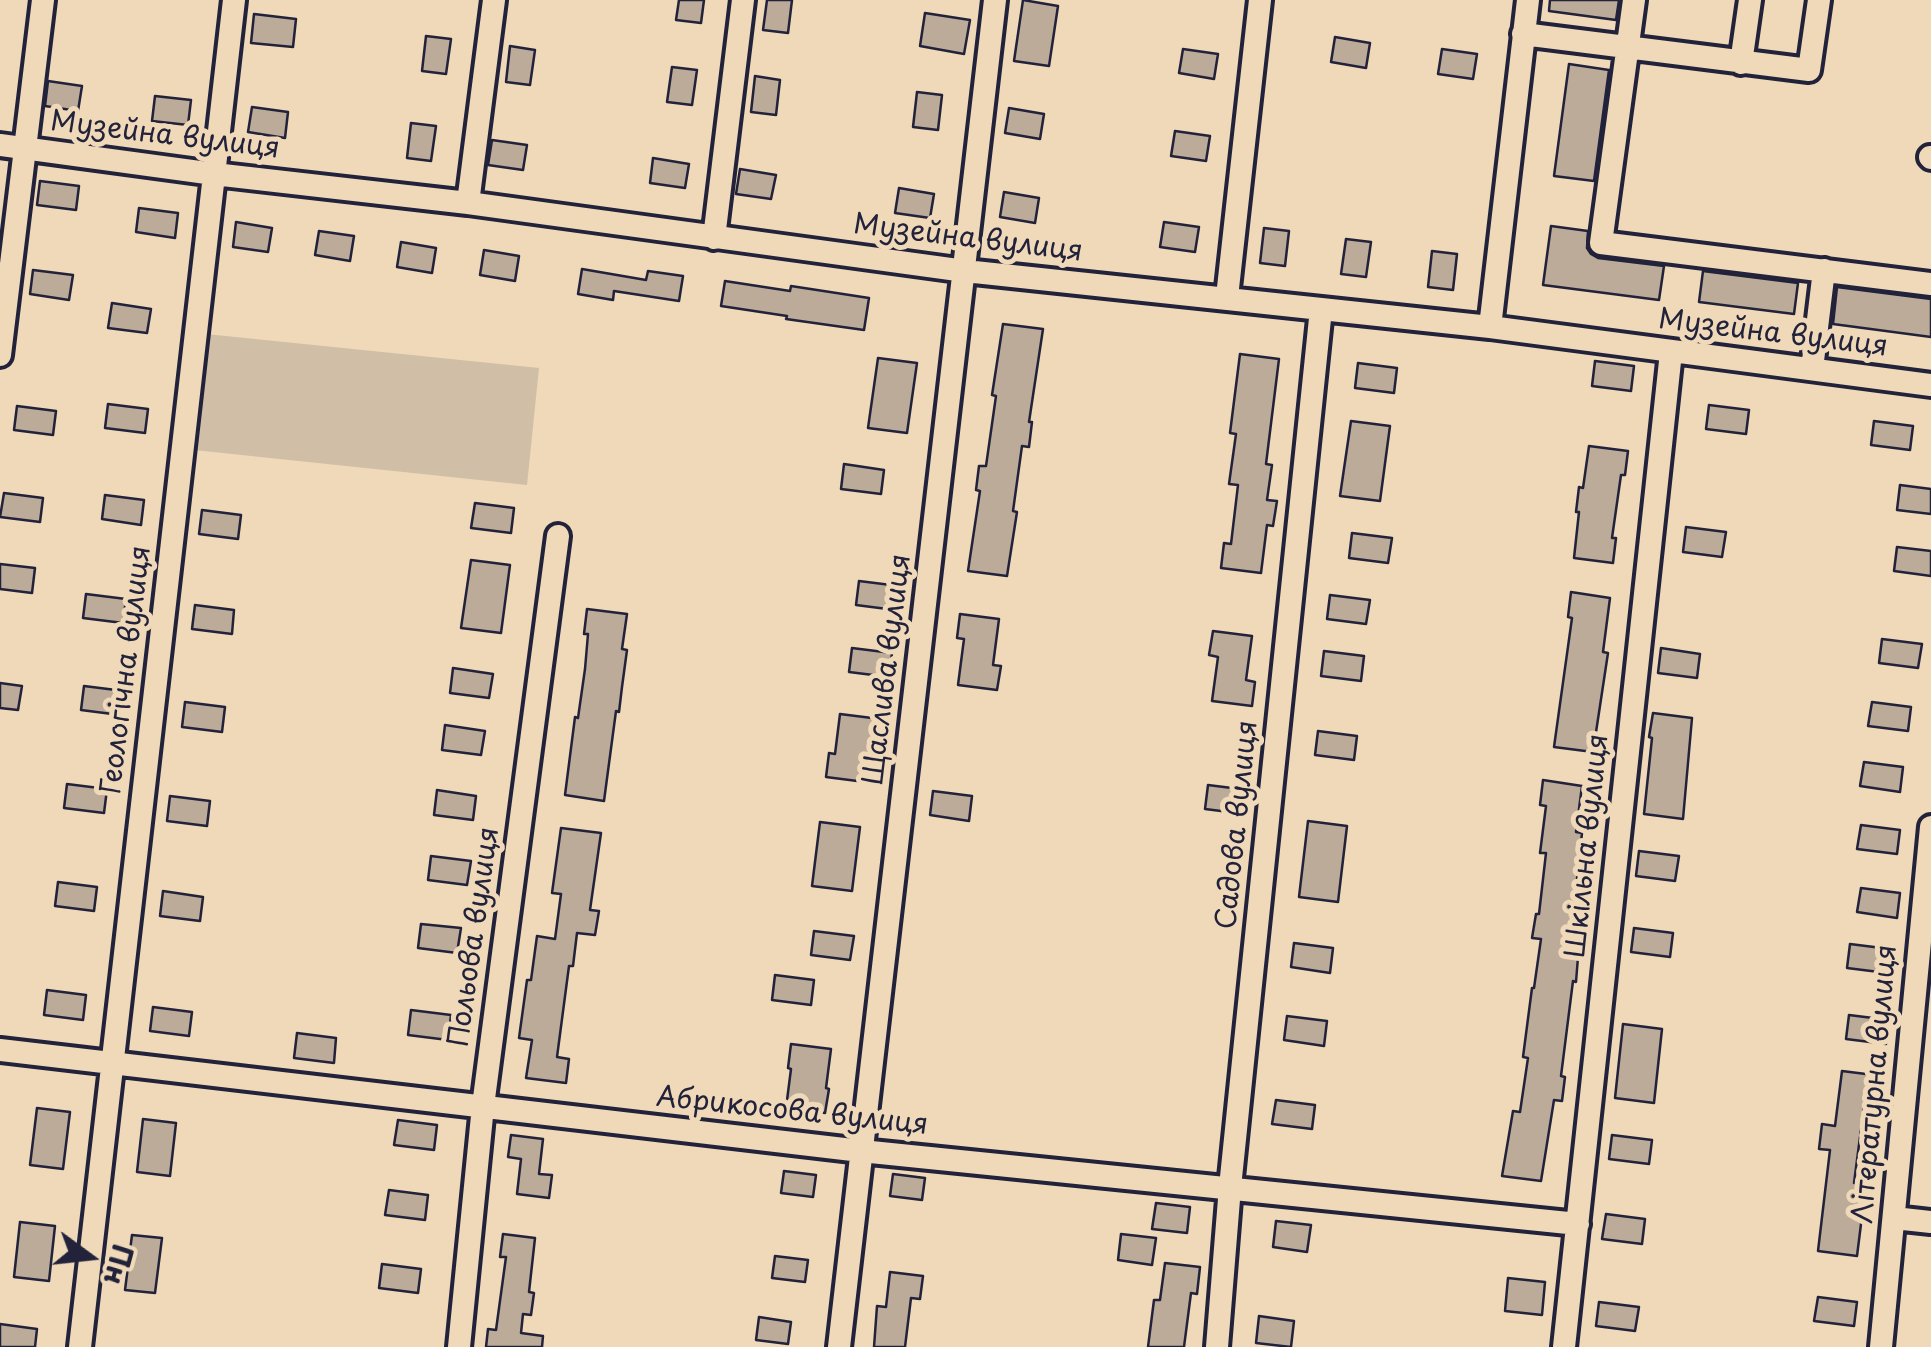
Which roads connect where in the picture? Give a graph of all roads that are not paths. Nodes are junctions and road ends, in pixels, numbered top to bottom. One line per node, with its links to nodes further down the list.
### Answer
1 (43, 0): 15 (street)
2 (234, 0): 16 (street, Геологічна вулиця)
3 (494, 0): 17 (street)
4 (743, 0): 18 (street)
5 (994, 0): 20 (street, Щаслива вулиця)
6 (1260, 0): 22 (street)
7 (1528, 0): 11 (street)
8 (1634, 0): 12 (street)
9 (1750, 0): 13 (street)
10 (1819, 0): 13 (street)
11 (1523, 34): 12 (street); 24 (street)
12 (1627, 48): 13 (street); 19 (street)
13 (1741, 62)
14 (0, 145): 15 (street, Музейна вулиця)
15 (24, 148): 16 (street, Музейна вулиця); 26 (street)
16 (214, 174): 17 (street, Музейна вулиця); 32 (street, Геологічна вулиця)
17 (468, 203): 18 (street, Музейна вулиця)
18 (714, 238): 20 (street, Музейна вулиця)
19 (1824, 270): 21 (street); 27 (street)
20 (965, 271): 22 (street, Музейна вулиця); 34 (street, Щаслива вулиця)
21 (1931, 284)
22 (1227, 297): 23 (street, Музейна вулиця)
23 (1321, 308): 24 (street, Музейна вулиця); 35 (street, Садова вулиця)
24 (1490, 327): 25 (street, Музейна вулиця)
25 (1671, 352): 27 (street, Музейна вулиця); 38 (street, Шкільна вулиця)
26 (0, 356)
27 (1812, 370): 28 (street, Музейна вулиця)
28 (1931, 384)
29 (558, 536): 33 (street, Польова вулиця)
30 (1931, 827): 36 (street, Літературна вулиця)
31 (0, 1050): 32 (street, Абрикосова вулиця)
32 (112, 1064): 33 (street, Абрикосова вулиця); 39 (street, Геологічна вулиця)
33 (483, 1106): 34 (street, Абрикосова вулиця); 40 (street, Польова вулиця)
34 (861, 1151): 35 (street, Абрикосова вулиця); 41 (street, Щаслива вулиця)
35 (1230, 1187): 38 (street, Абрикосова вулиця); 42 (street, Садова вулиця)
36 (1894, 1218): 37 (street); 44 (street, Літературна вулиця)
37 (1931, 1222)
38 (1578, 1224): 43 (street, Шкільна вулиця)
39 (80, 1347)
40 (459, 1347)
41 (839, 1347)
42 (1218, 1347)
43 (1564, 1347)
44 (1881, 1347)

